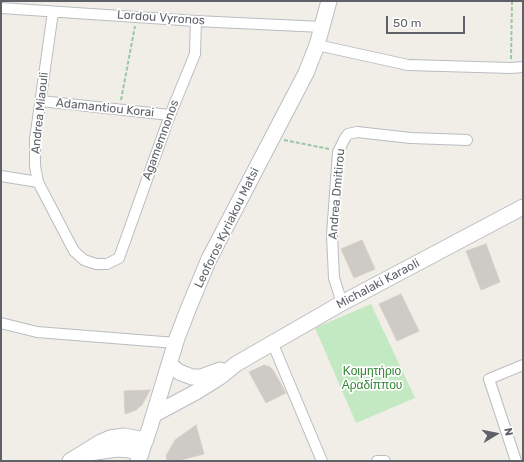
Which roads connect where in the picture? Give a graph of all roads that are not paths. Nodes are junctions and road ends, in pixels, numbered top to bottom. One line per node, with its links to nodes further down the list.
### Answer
1 (329, 1): 5 (main road, Leoforos Kyriakou Matsi)
2 (1, 8): 3 (street, Lordou Vyronos)
3 (53, 12): 4 (street, Lordou Vyronos); 8 (street, Andrea Miaouli)
4 (196, 21): 5 (street, Lordou Vyronos); 9 (street, Agamemnonos)
5 (322, 27): 6 (main road, Leoforos Kyriakou Matsi)
6 (317, 45): 7 (street); 18 (main road, Leoforos Kyriakou Matsi)
7 (523, 67)
8 (41, 101): 9 (street, Adamantiou Korai); 12 (street, Andrea Miaouli)
9 (170, 115): 14 (street, Agamemnonos)
10 (467, 140): 15 (street, Andrea Dmitirou)
11 (1, 176): 12 (street)
12 (38, 182): 14 (street, Andrea Miaouli)
13 (523, 207): 15 (main road, Michalaki Karaoli)
14 (119, 258)
15 (342, 303): 17 (main road, Michalaki Karaoli)
16 (1, 323): 18 (street)
17 (272, 342): 20 (main road, Michalaki Karaoli); 26 (street)
18 (176, 343): 19 (main road, Leoforos Kyriakou Matsi)
19 (169, 364): 20 (main road, Michalaki Karaoli); 22 (main road, Leoforos Kyriakou Matsi)
20 (236, 364): 22 (main road, Michalaki Karaoli)
21 (523, 365): 29 (street)
22 (155, 414): 23 (main road, Leoforos Kyriakou Matsi)
23 (146, 440): 24 (main road); 25 (main road, Leoforos Kyriakou Matsi)
24 (75, 458): 25 (main road)
25 (140, 458)
26 (322, 461)
27 (377, 461): 28 (street)
28 (385, 461)
29 (516, 461)

